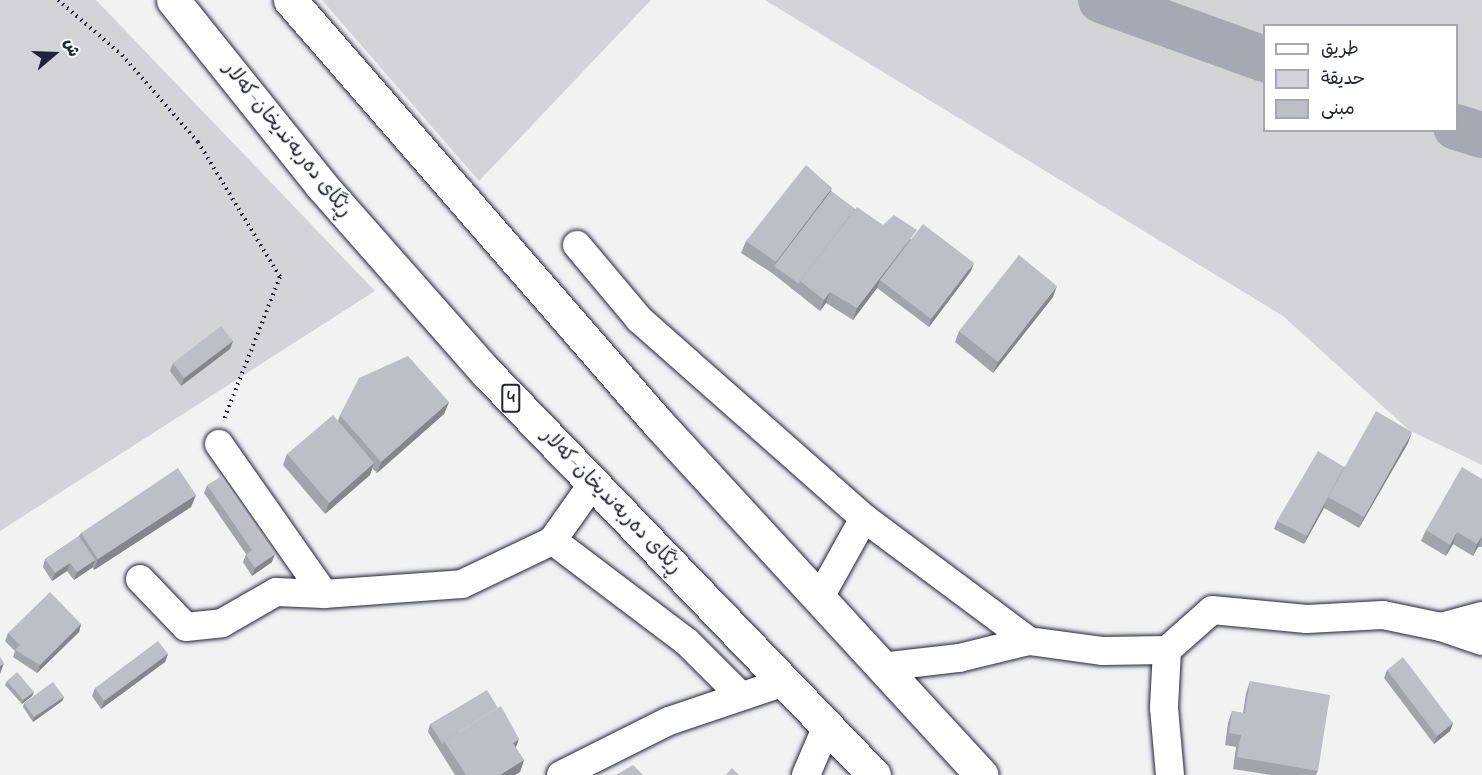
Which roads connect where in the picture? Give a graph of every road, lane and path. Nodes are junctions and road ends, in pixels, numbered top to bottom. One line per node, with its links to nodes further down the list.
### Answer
1 (58, 0): 5 (path)
2 (173, 0): 6 (highway, ڕێگای دەربەندیخان-کەلار / 4)
3 (290, 0): 11 (highway)
4 (578, 245): 7 (street)
5 (219, 444): 10 (street)
6 (593, 483): 8 (street); 18 (highway, ڕێگای دەربەندیخان-کەلار / 4)
7 (864, 519): 11 (street); 14 (street)
8 (552, 540): 10 (street); 19 (street)
9 (140, 579): 10 (street)
10 (324, 594)
11 (819, 599): 17 (highway)
12 (1482, 616): 13 (street)
13 (1441, 627): 15 (street); 16 (street)
14 (1029, 641): 16 (street); 17 (street)
15 (1482, 642)
16 (1167, 650): 25 (street)
17 (881, 667): 24 (highway)
18 (784, 682): 19 (street); 20 (highway, ڕێگای دەربەندیخان-کەلار / 4)
19 (741, 696): 21 (street)
20 (827, 726): 22 (street); 23 (highway, ڕێگای دەربەندیخان-کەلار / 4)
21 (561, 775)
22 (806, 775)
23 (874, 775)
24 (982, 775)
25 (1170, 775)

